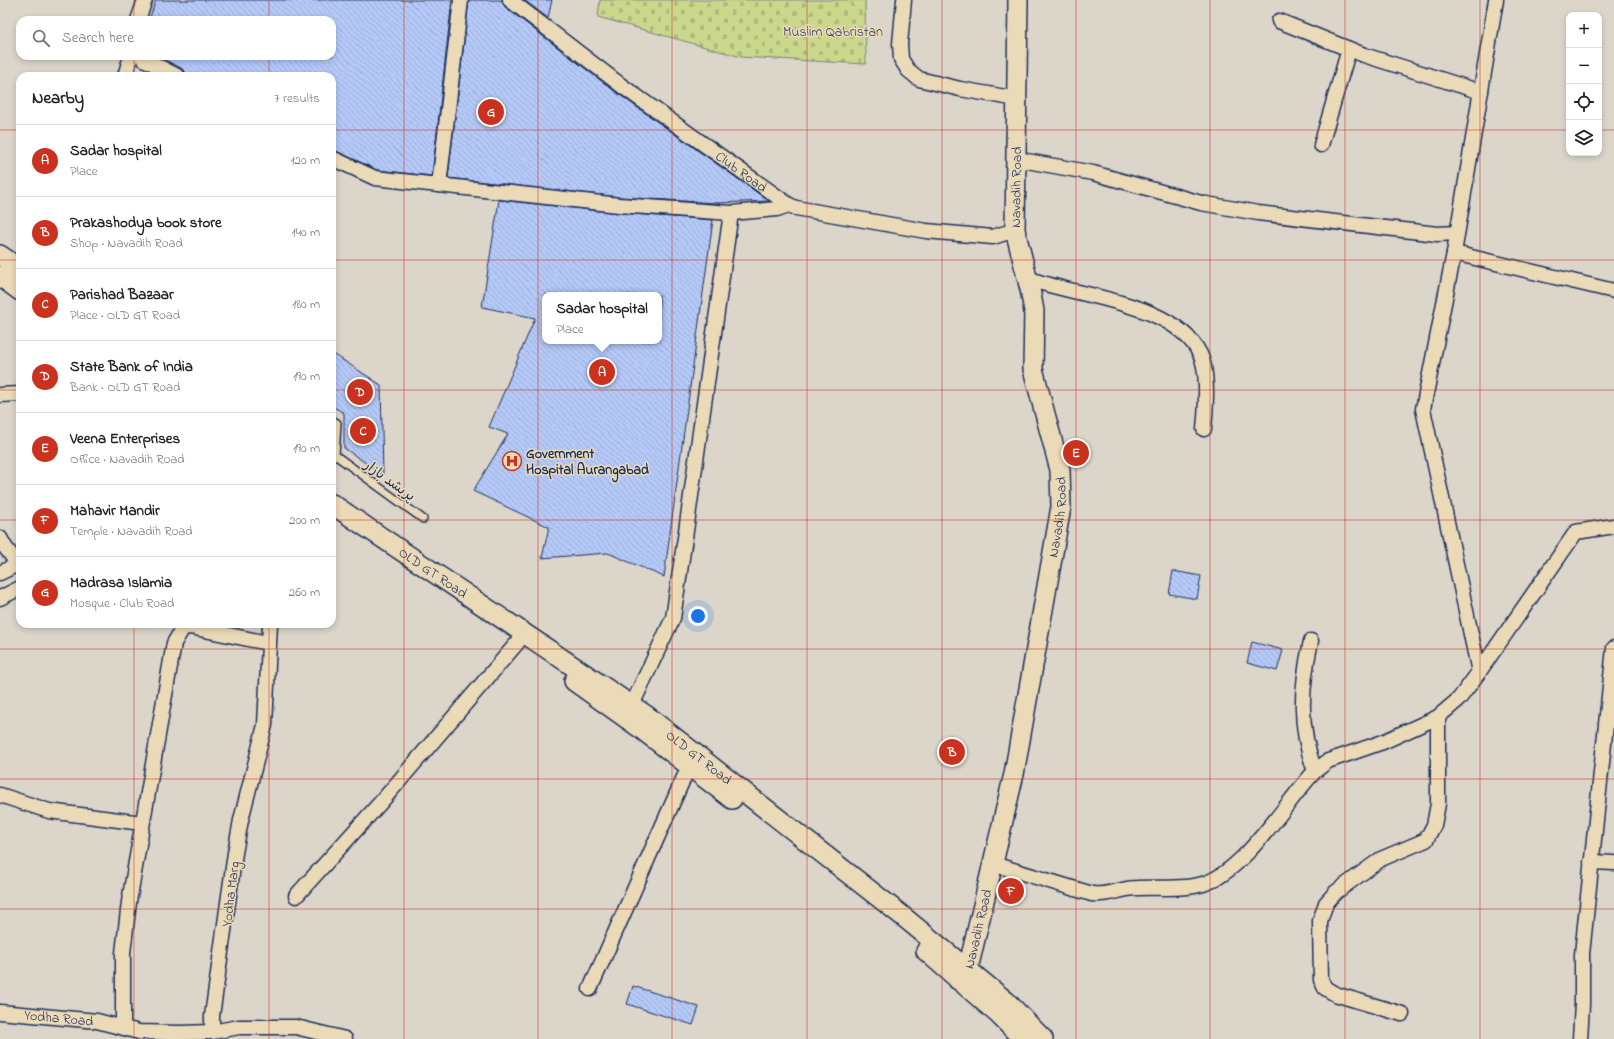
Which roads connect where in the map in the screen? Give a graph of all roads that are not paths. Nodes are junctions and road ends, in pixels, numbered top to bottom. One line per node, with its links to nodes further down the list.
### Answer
1 (145, 0): 7 (street)
2 (462, 0): 19 (street)
3 (510, 0): 20 (street, Club Road)
4 (904, 0): 15 (street)
5 (1018, 0): 15 (main road, Navadih Road)
6 (1496, 0): 14 (street)
7 (139, 16)
8 (1279, 21): 9 (street)
9 (1349, 49): 14 (street); 16 (street)
10 (130, 60): 12 (street)
11 (146, 60): 13 (street)
12 (126, 72)
13 (169, 72)
14 (1481, 92): 23 (street)
15 (1017, 99): 17 (main road, Navadih Road)
16 (1321, 145)
17 (1016, 159): 22 (main road, Navadih Road); 23 (street)
18 (336, 160): 19 (street)
19 (439, 185): 21 (street)
20 (789, 205): 21 (street); 22 (street, Club Road)
21 (731, 213): 55 (street)
22 (1015, 230): 28 (main road, Navadih Road)
23 (1457, 233): 24 (street)
24 (1454, 253): 30 (street); 54 (street)
25 (0, 255): 26 (main road)
26 (16, 266)
27 (0, 276): 29 (main road)
28 (1027, 278): 34 (street); 63 (main road, Navadih Road)
29 (16, 289)
30 (1614, 291)
31 (16, 394): 32 (street)
32 (0, 395)
33 (336, 422): 35 (lane, پریشد بازار)
34 (1204, 429)
35 (336, 439)
36 (336, 456): 39 (lane, پریشد بازار)
37 (336, 507): 55 (main road, OLD GT Road)
38 (336, 519): 51 (main road, OLD GT Road)
39 (423, 520)
40 (1614, 526): 54 (street)
41 (0, 538): 42 (street)
42 (16, 560)
43 (16, 565): 44 (street)
44 (0, 573)
45 (16, 590): 46 (street)
46 (0, 598)
47 (183, 628): 60 (street)
48 (195, 628): 52 (street)
49 (270, 628): 52 (street, Yodha Marg)
50 (1311, 641): 58 (street)
51 (518, 642): 57 (main road, OLD GT Road); 64 (street)
52 (268, 643): 70 (street, Yodha Marg)
53 (1614, 648): 61 (street)
54 (1479, 672): 56 (street)
55 (632, 705): 65 (main road, OLD GT Road)
56 (1438, 717): 58 (street); 68 (street)
57 (689, 766): 65 (main road, OLD GT Road); 66 (street)
58 (1315, 771): 63 (street)
59 (0, 795): 60 (street)
60 (142, 823): 69 (street)
61 (1591, 862): 62 (street); 75 (street)
62 (1614, 863)
63 (992, 864): 65 (main road, Navadih Road)
64 (296, 896)
65 (963, 975): 73 (main road, OLD GT Road); 74 (main road, OLD GT Road)
66 (590, 989)
67 (0, 1012): 69 (street, Yodha Road)
68 (1402, 1014)
69 (123, 1027): 71 (street, Yodha Road)
70 (212, 1032): 71 (street, Yodha Road); 72 (street)
71 (138, 1035)
72 (345, 1039)
73 (1023, 1039)
74 (1043, 1039)
75 (1580, 1039)

